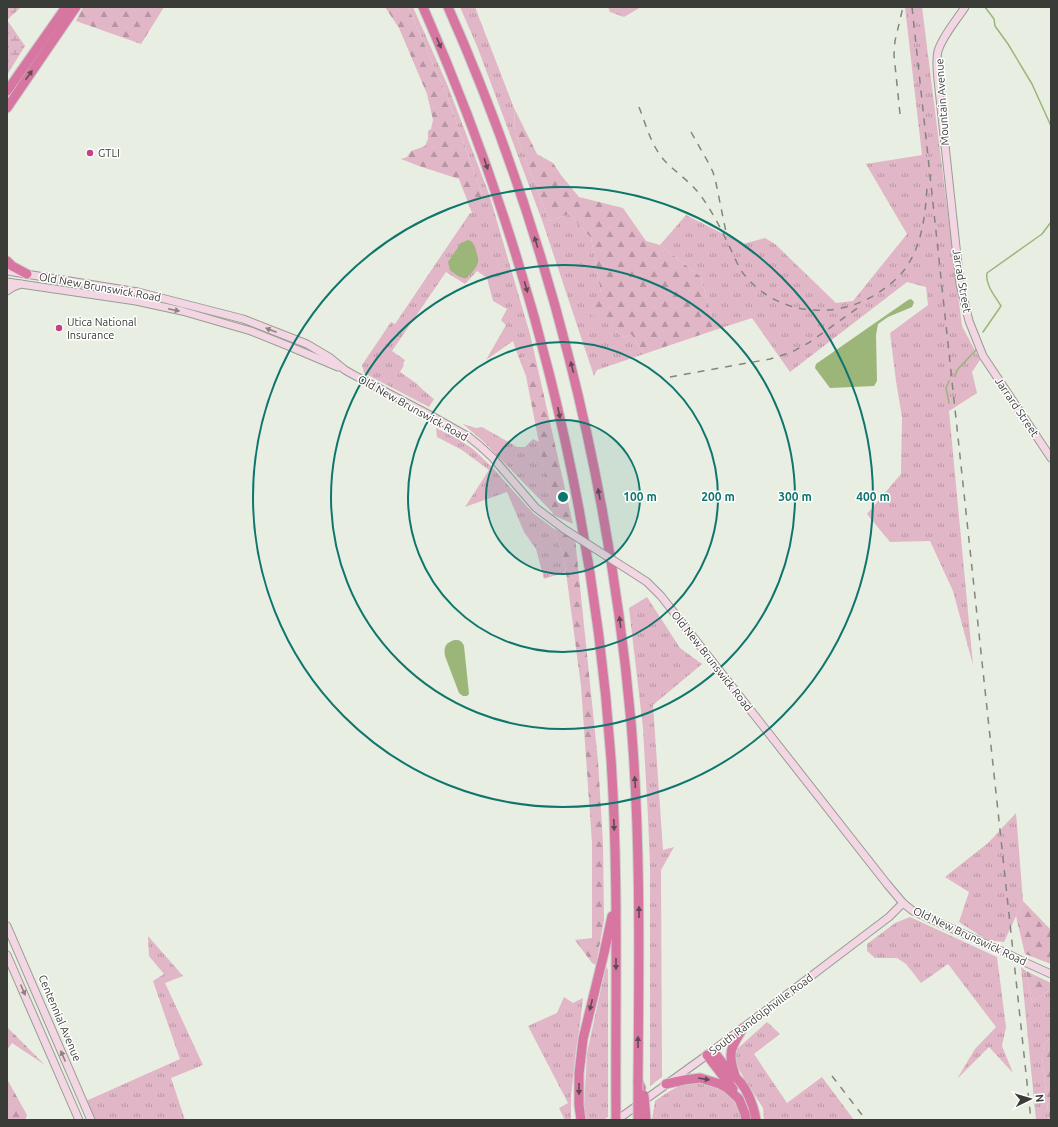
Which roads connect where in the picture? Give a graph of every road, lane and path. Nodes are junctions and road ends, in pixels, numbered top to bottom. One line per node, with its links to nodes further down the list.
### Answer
1 (66, 7): 6 (highway)
2 (76, 7): 7 (highway, one-way to 2)
3 (423, 7): 18 (highway, one-way to 18)
4 (448, 7): 26 (highway, one-way to 4)
5 (965, 7): 8 (main road, Mountain Avenue)
6 (7, 91)
7 (7, 108)
8 (951, 204): 15 (main road, Jarrad Street)
9 (7, 260): 11 (highway)
10 (7, 271): 11 (main road, Old New Brunswick Road)
11 (27, 274): 16 (main road, Old New Brunswick Road, one-way to 11)
12 (7, 282): 13 (main road, Old New Brunswick Road)
13 (22, 284): 14 (main road); 16 (main road, Old New Brunswick Road, one-way to 16)
14 (7, 292)
15 (983, 356): 17 (main road, Jarrard Street)
16 (345, 370): 19 (main road, Old New Brunswick Road, bridge)
17 (1051, 458)
18 (616, 897): 29 (highway, one-way to 29); 34 (highway, one-way to 34)
19 (903, 903): 22 (main road, Old New Brunswick Road, bridge); 23 (main road, South Randolphville Road)
20 (7, 926): 31 (main road, Centennial Avenue, one-way to 20)
21 (7, 955): 30 (main road, Centennial Avenue, one-way to 30)
22 (1051, 974)
23 (743, 1028): 24 (main road, South Randolphville Road); 25 (highway)
24 (710, 1053): 25 (highway); 27 (main road, South Randolphville Road); 28 (highway)
25 (736, 1078): 38 (highway)
26 (638, 1081): 35 (highway, bridge); 36 (highway, bridge)
27 (666, 1084): 28 (highway, one-way to 28); 34 (main road, South Randolphville Road)
28 (739, 1099): 37 (highway)
29 (579, 1105): 32 (highway); 33 (highway)
30 (79, 1120)
31 (91, 1120)
32 (577, 1120)
33 (581, 1120)
34 (616, 1120)
35 (638, 1120)
36 (646, 1120)
37 (746, 1120)
38 (756, 1120)

